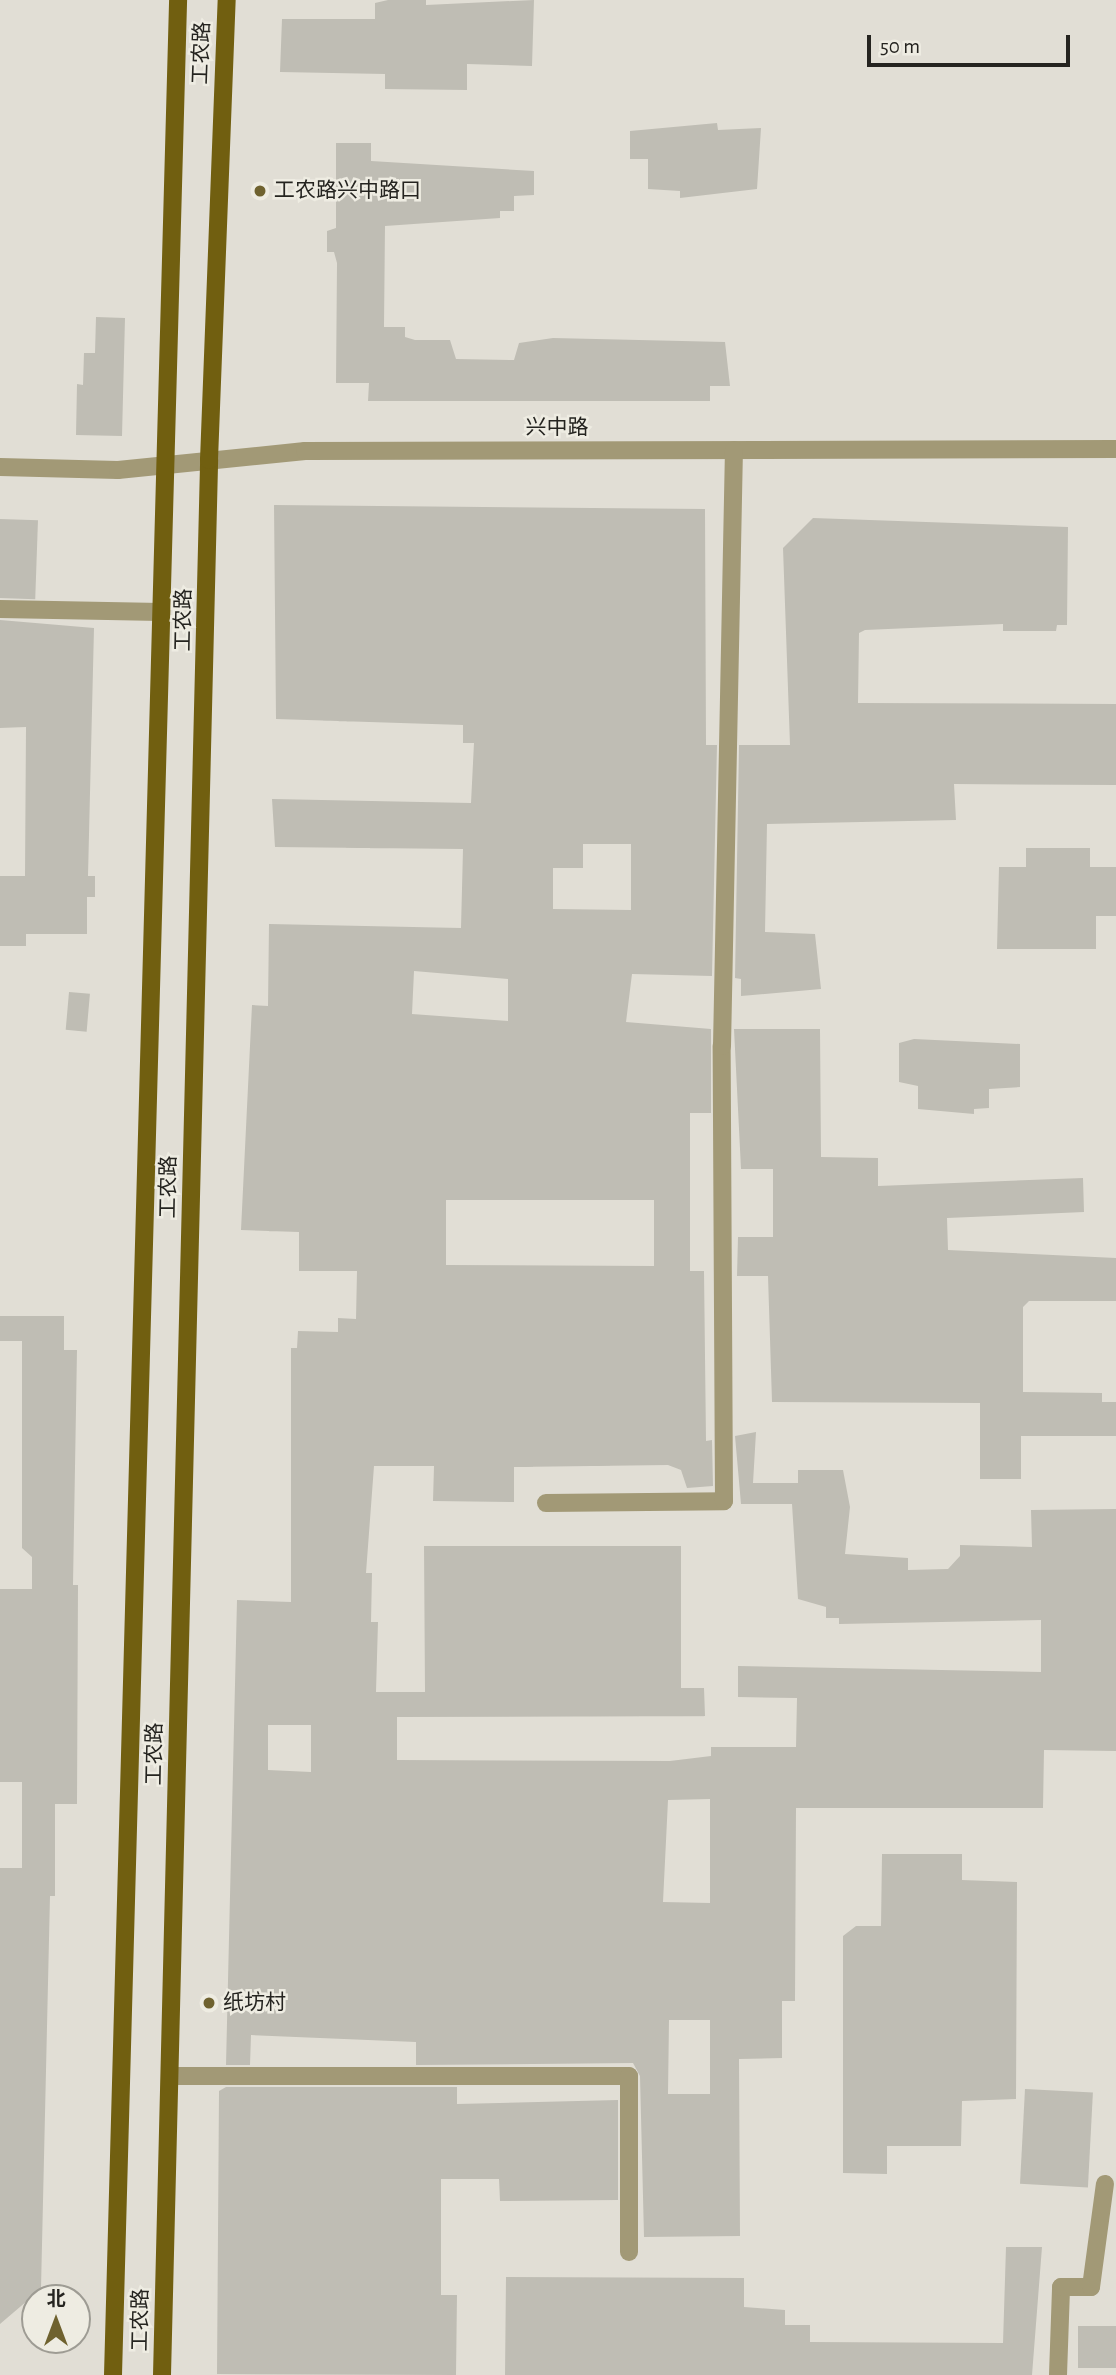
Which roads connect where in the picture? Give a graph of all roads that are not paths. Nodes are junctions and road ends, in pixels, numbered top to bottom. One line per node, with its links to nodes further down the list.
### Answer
1 (178, 0): 6 (main road, 工农路)
2 (227, 0): 5 (main road, 工农路)
3 (1116, 449): 4 (street, 兴中路)
4 (734, 450): 5 (street, 兴中路); 10 (street)
5 (209, 460): 6 (street, 兴中路); 11 (main road, 工农路)
6 (164, 465): 7 (street, 兴中路); 9 (main road, 工农路)
7 (0, 467)
8 (0, 609): 9 (street)
9 (160, 612): 14 (main road, 工农路)
10 (547, 1503)
11 (170, 2076): 13 (street); 15 (main road, 工农路)
12 (1105, 2184): 16 (street)
13 (629, 2252)
14 (113, 2375)
15 (162, 2375)
16 (1058, 2375)

